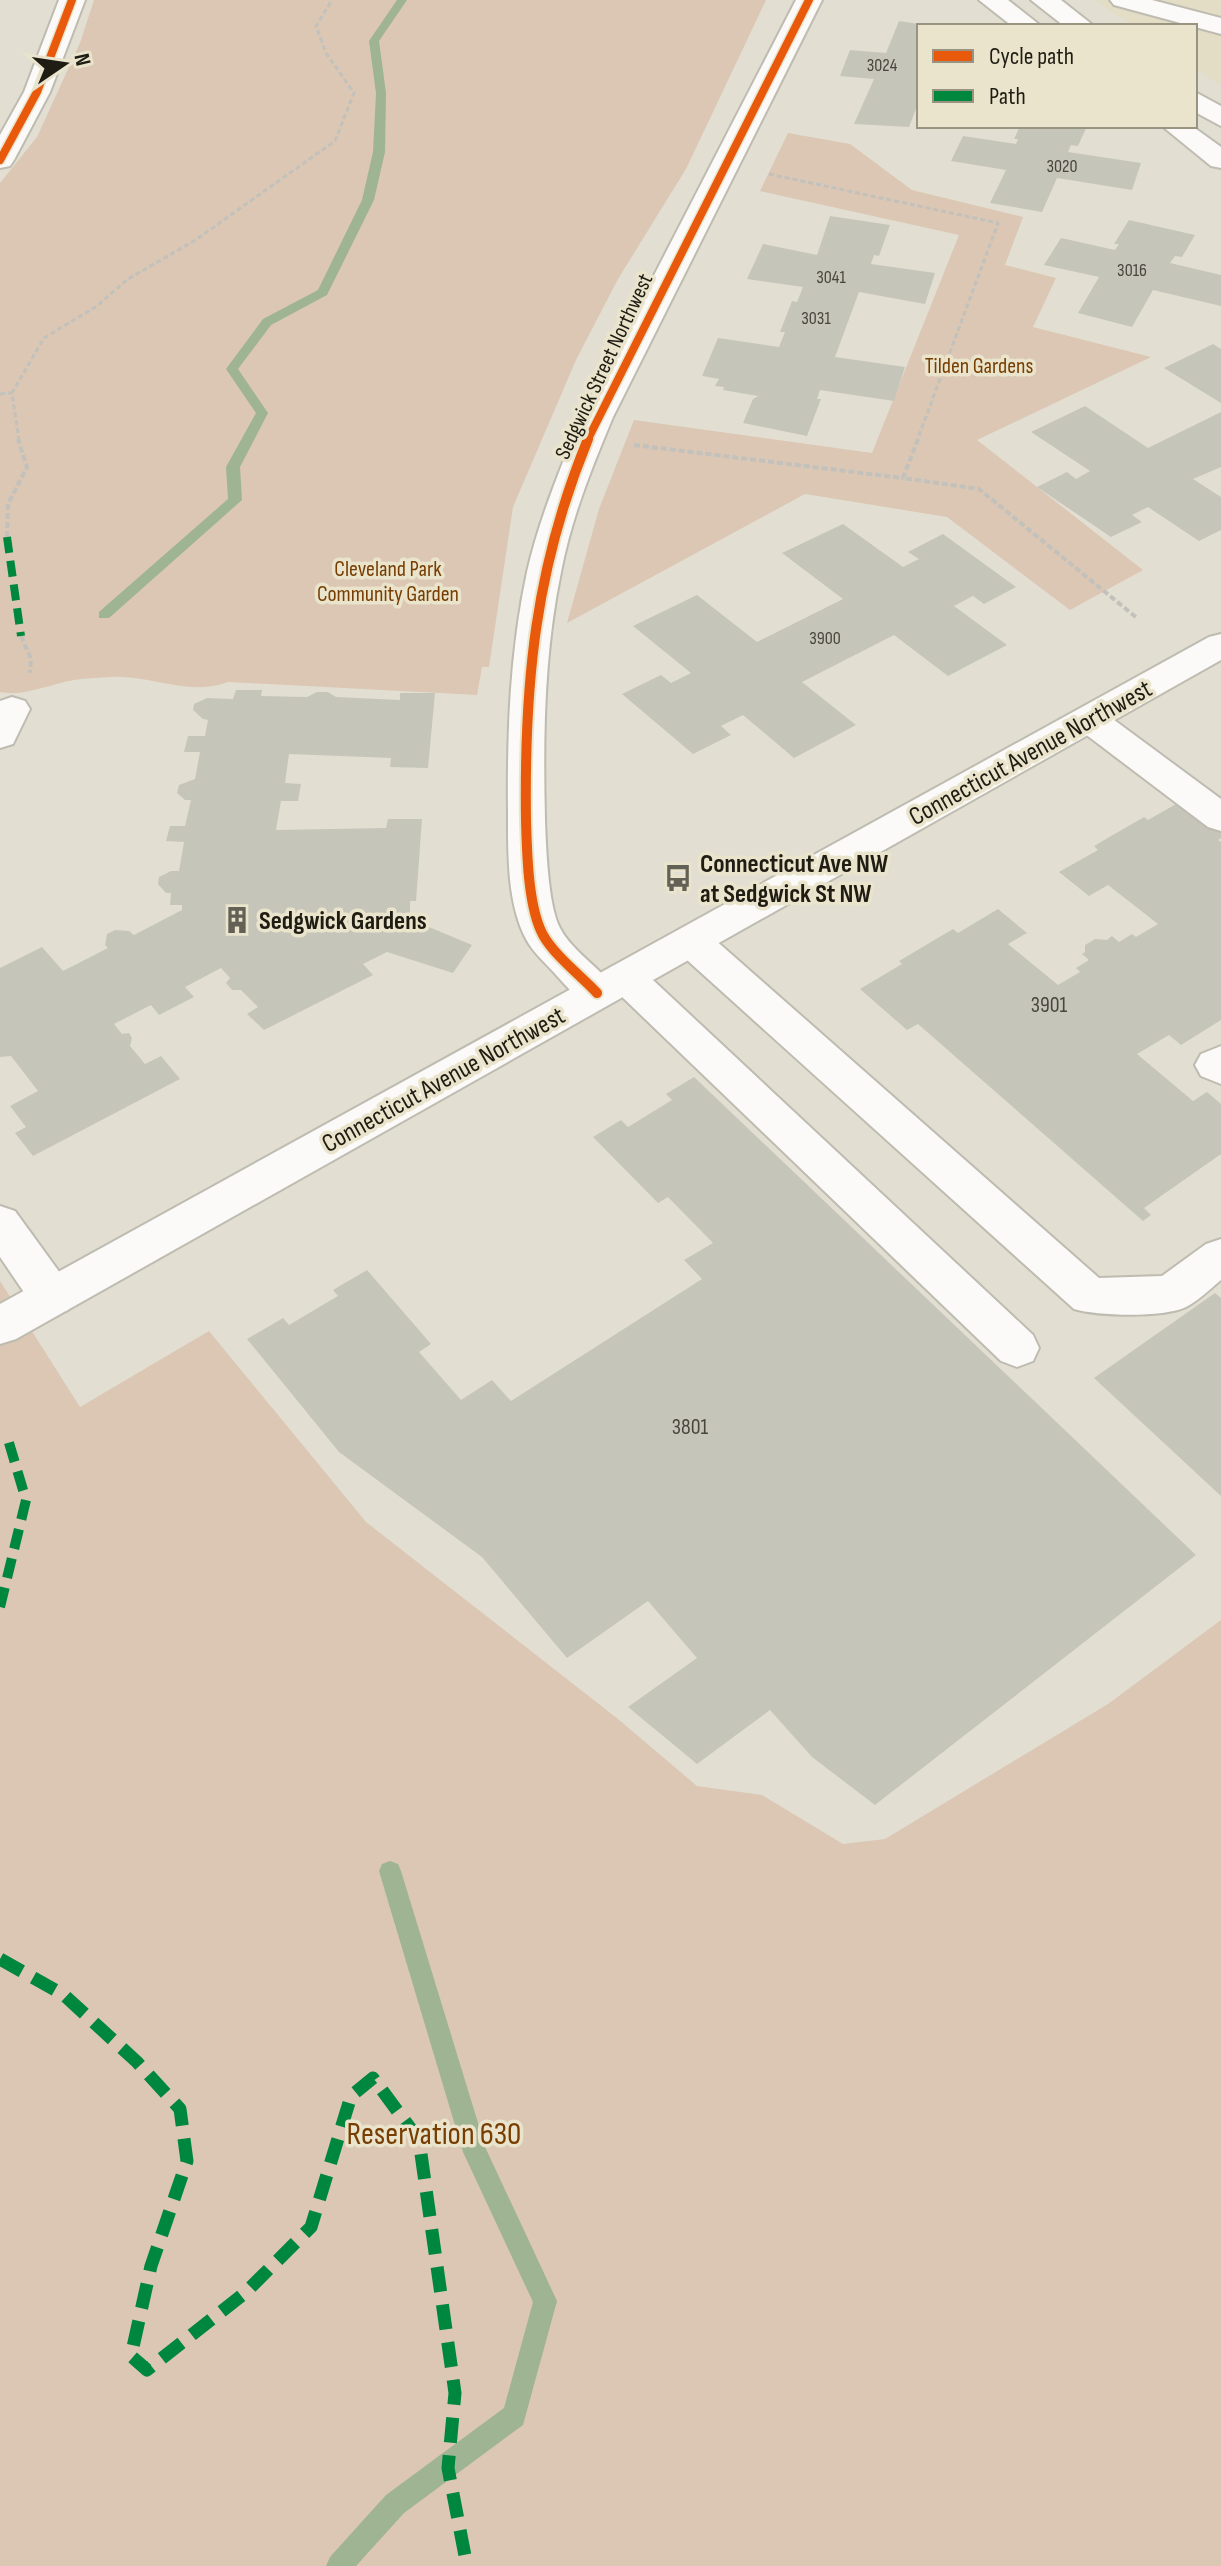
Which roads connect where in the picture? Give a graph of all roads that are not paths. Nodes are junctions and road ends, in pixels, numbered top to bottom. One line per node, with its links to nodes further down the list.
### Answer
1 (72, 0): 12 (street)
2 (809, 0): 18 (street, Sedgwick Street Northwest)
3 (992, 0): 6 (street)
4 (1044, 0): 7 (street)
5 (1123, 0): 8 (street)
6 (1025, 24)
7 (1078, 24)
8 (1221, 26)
9 (1197, 101): 10 (street)
10 (1221, 118)
11 (1178, 128): 13 (street)
12 (0, 160)
13 (1221, 160)
14 (1221, 645): 15 (street, Connecticut Avenue Northwest)
15 (1089, 719): 16 (street); 17 (street, Connecticut Avenue Northwest)
16 (1221, 818)
17 (691, 941): 18 (street, Connecticut Avenue Northwest); 22 (street)
18 (611, 985): 23 (street, Connecticut Avenue Northwest); 25 (street, Sedgwick Street Northwest)
19 (1221, 1061): 20 (street)
20 (1221, 1069)
21 (0, 1223): 23 (street)
22 (1221, 1256)
23 (52, 1297): 24 (street, Connecticut Avenue Northwest)
24 (0, 1326)
25 (1017, 1348)

